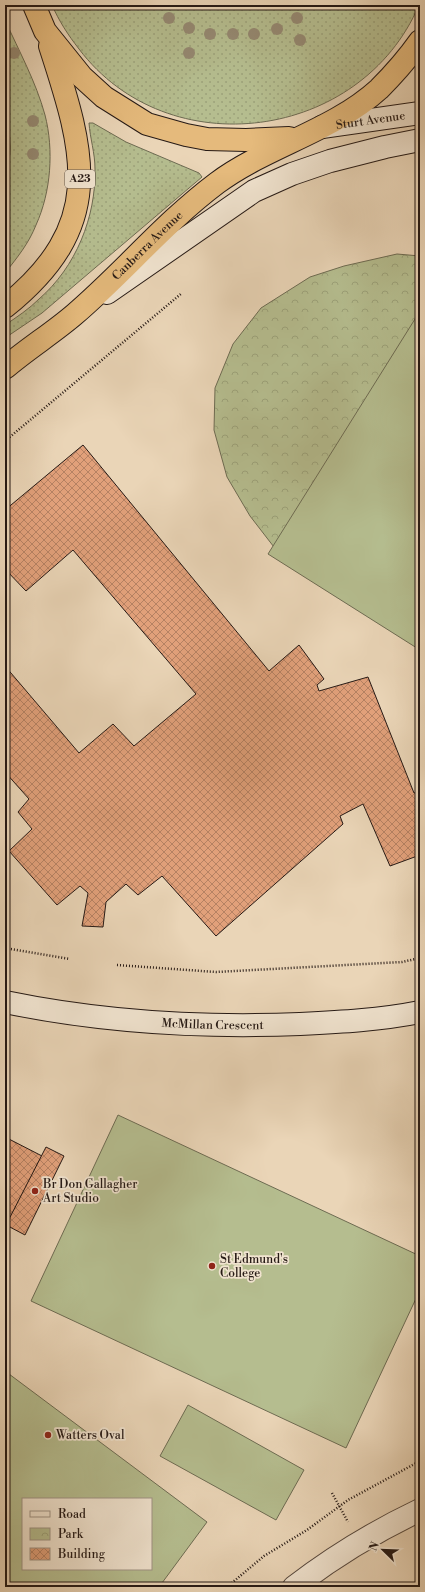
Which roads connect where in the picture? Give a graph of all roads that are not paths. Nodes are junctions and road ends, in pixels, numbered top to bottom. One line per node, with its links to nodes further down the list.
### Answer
1 (27, 5): 3 (street)
2 (34, 5): 3 (highway, Canberra Avenue / A23)
3 (44, 29): 7 (highway, Canberra Avenue / A23); 9 (highway, Canberra Avenue / A23)
4 (420, 41): 6 (highway, Canberra Avenue / A23)
5 (420, 113): 6 (street, Sturt Avenue)
6 (320, 127): 7 (highway, Canberra Avenue / A23)
7 (298, 138): 10 (highway, Canberra Avenue / A23)
8 (420, 140): 10 (street)
9 (5, 307)
10 (74, 315): 11 (highway, Canberra Avenue / A23)
11 (10, 362)
12 (5, 1002): 13 (street, McMillan Crescent)
13 (420, 1012)
14 (420, 1510): 15 (street)
15 (294, 1587)

